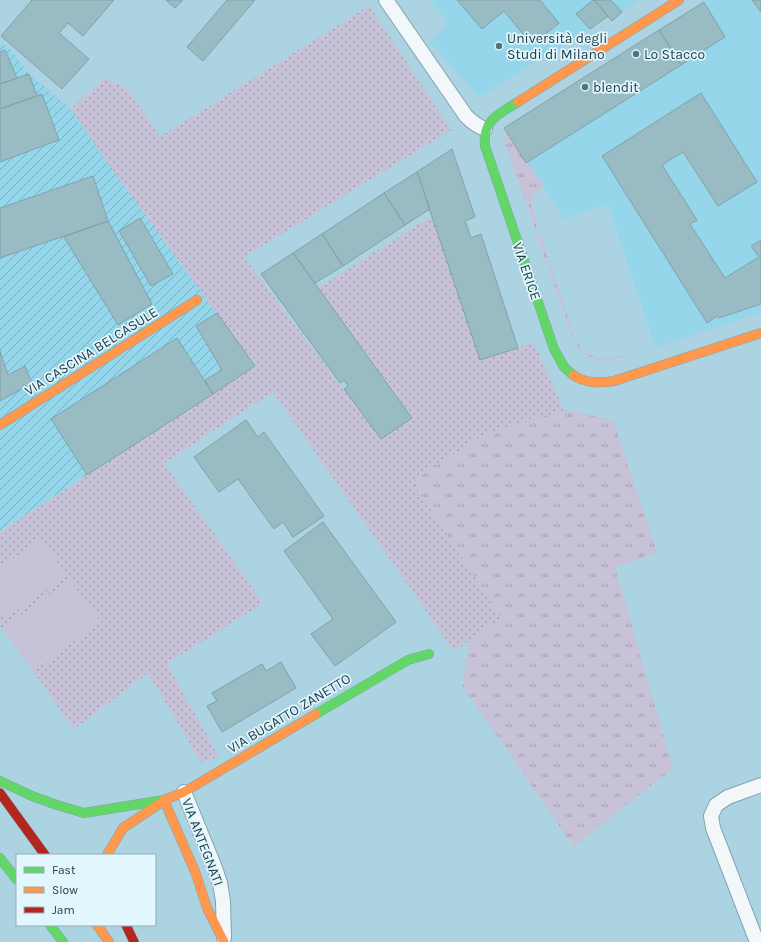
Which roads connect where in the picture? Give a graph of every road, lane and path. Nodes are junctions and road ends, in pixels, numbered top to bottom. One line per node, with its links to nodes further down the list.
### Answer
1 (386, 0): 3 (street)
2 (680, 0): 3 (street)
3 (485, 129): 5 (street, VIA ERICE)
4 (197, 300): 6 (street, VIA CASCINA BELCASULE)
5 (761, 333)
6 (0, 425)
7 (429, 654): 10 (street, VIA BUGATTO ZANETTO)
8 (0, 781): 12 (street)
9 (761, 785): 24 (street)
10 (184, 792): 12 (street, VIA BUGATTO ZANETTO); 20 (street, VIA ANTEGNATI)
11 (0, 793): 13 (street)
12 (164, 800): 14 (street); 20 (street, VIA ANTEGNATI)
13 (44, 854)
14 (108, 854)
15 (0, 858): 16 (street)
16 (16, 879)
17 (51, 926): 21 (street)
18 (97, 926): 22 (street)
19 (126, 926): 23 (street)
20 (224, 941)
21 (63, 942)
22 (109, 942)
23 (134, 942)
24 (757, 942)

